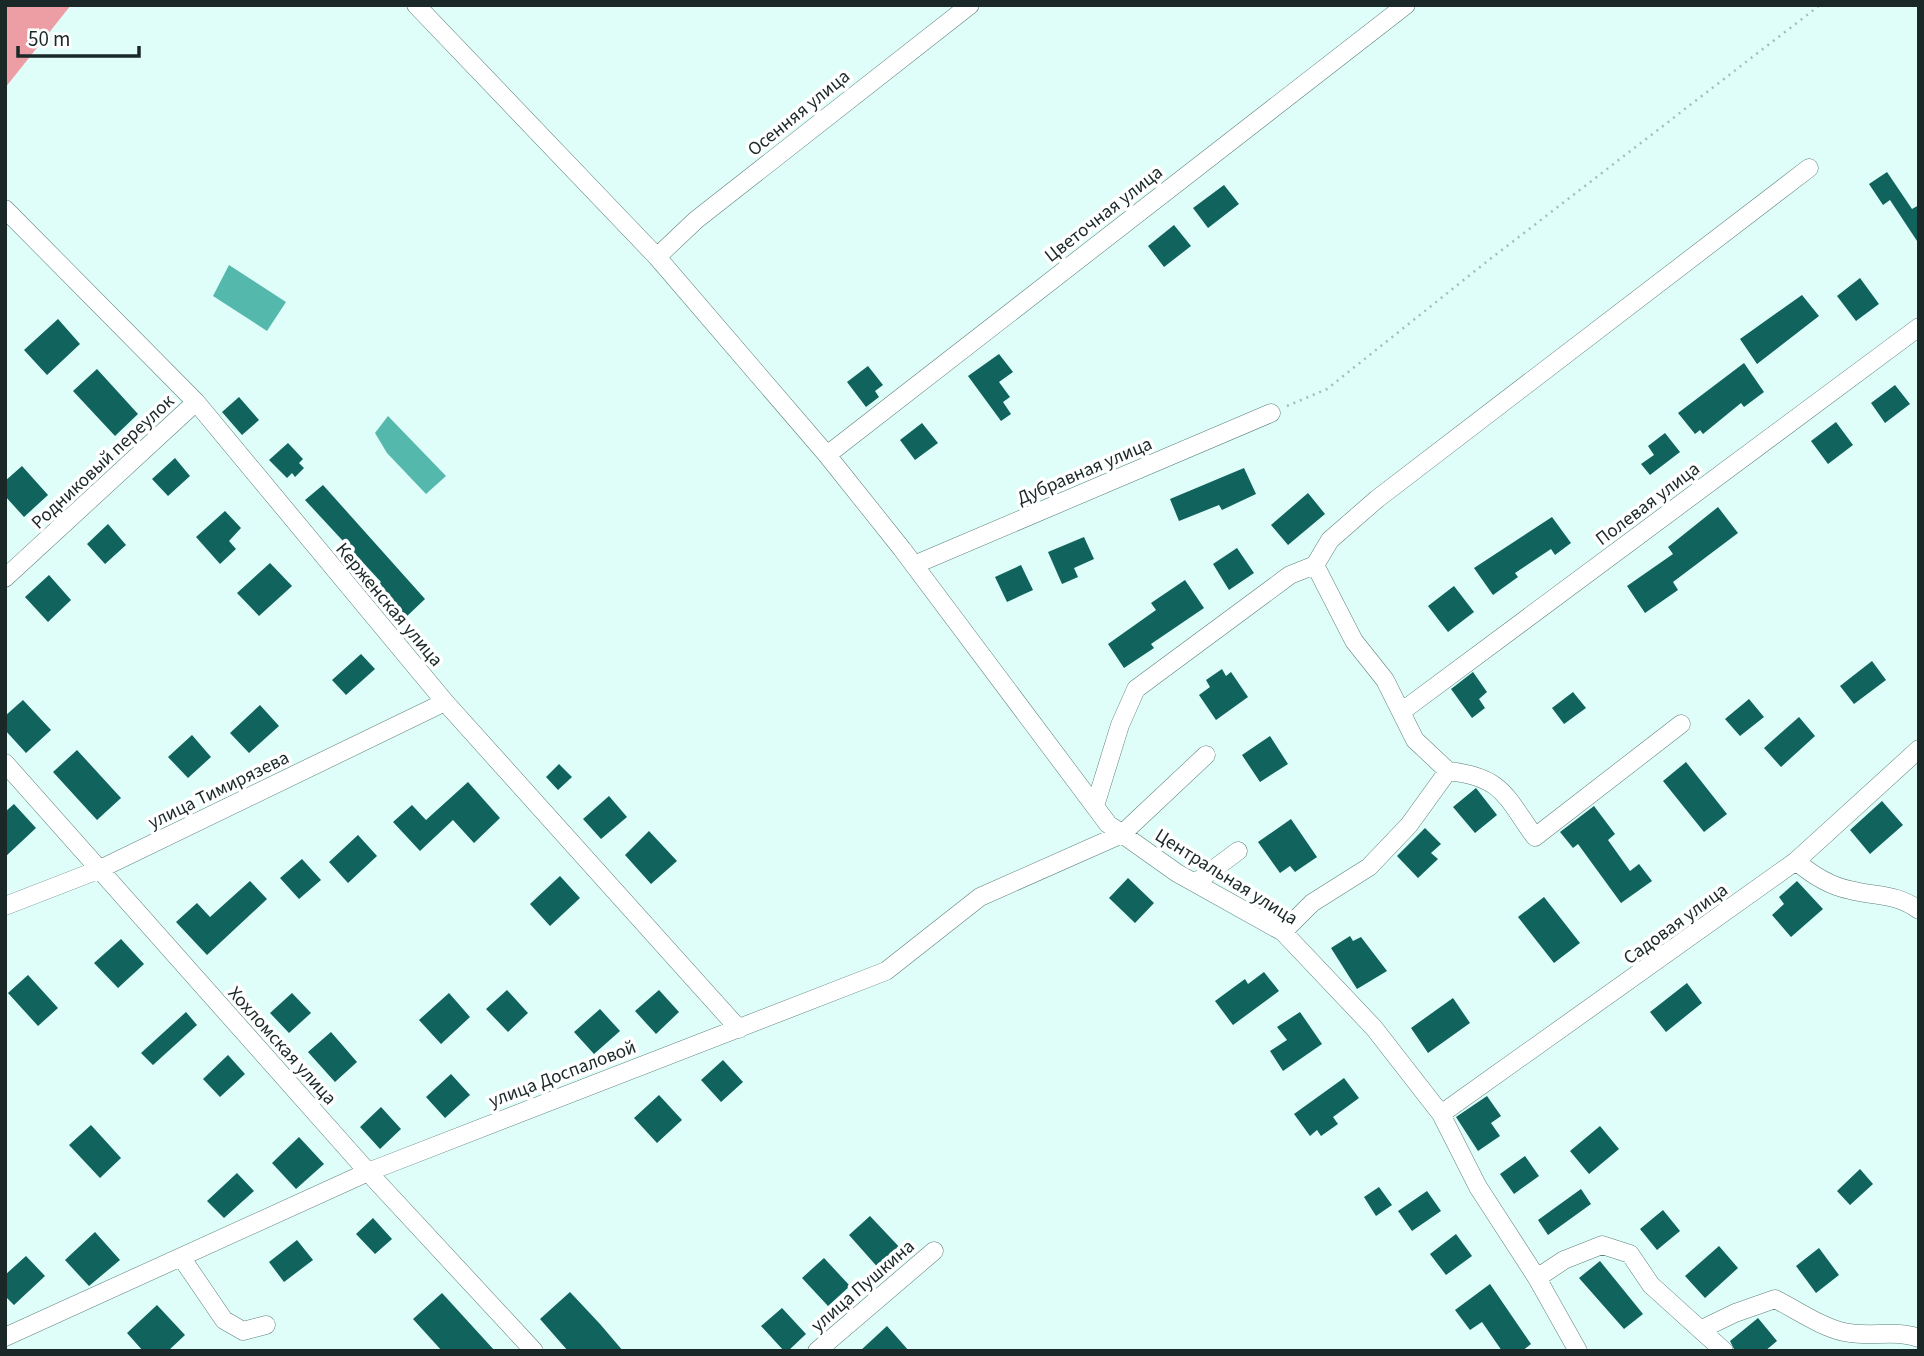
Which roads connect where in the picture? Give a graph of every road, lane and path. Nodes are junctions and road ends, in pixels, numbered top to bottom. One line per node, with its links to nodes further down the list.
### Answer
1 (415, 5): 7 (street, Центральная улица)
2 (970, 5): 7 (street, Осенняя улица)
3 (1406, 5): 11 (street, Цветочная улица)
4 (1820, 5): 10 (path)
5 (1809, 168): 13 (street)
6 (5, 209): 9 (street, Керженская улица)
7 (657, 257): 11 (street, Центральная улица)
8 (1919, 327): 16 (street, Полевая улица)
9 (196, 402): 14 (street, Родниковый переулок); 15 (street, Керженская улица)
10 (1271, 413): 12 (street, Дубравная улица)
11 (827, 455): 12 (street, Центральная улица)
12 (914, 565): 22 (street, Центральная улица)
13 (1315, 565): 16 (street); 22 (street)
14 (5, 578)
15 (444, 702): 26 (street, улица Тимирязева); 31 (street, Керженская улица)
16 (1401, 712): 21 (street)
17 (1681, 724): 21 (street)
18 (1919, 749): 25 (street, Садовая улица)
19 (1206, 755): 23 (street, улица Доспаловой)
20 (5, 763): 26 (street, Хохломская улица)
21 (1448, 771): 30 (street)
22 (1095, 806): 23 (street, Центральная улица)
23 (1122, 834): 27 (street, Центральная улица); 31 (street, улица Доспаловой)
24 (1238, 852): 27 (street)
25 (1796, 861): 29 (street); 32 (street, Садовая улица)
26 (98, 870): 28 (street, улица Тимирязева); 33 (street, Хохломская улица)
27 (1195, 883): 30 (street, Центральная улица)
28 (5, 906)
29 (1919, 910)
30 (1283, 932): 32 (street, Центральная улица)
31 (739, 1028): 33 (street, улица Доспаловой)
32 (1441, 1114): 36 (street, Центральная улица)
33 (368, 1172): 35 (street, улица Доспаловой); 42 (street, Хохломская улица)
34 (934, 1251): 43 (street, улица Пушкина)
35 (181, 1257): 37 (street); 39 (street, улица Доспаловой)
36 (1537, 1278): 38 (street); 44 (street, Центральная улица)
37 (266, 1325)
38 (1702, 1329): 40 (street); 45 (street)
39 (5, 1338): 41 (street)
40 (1919, 1338)
41 (16, 1351)
42 (534, 1351)
43 (817, 1351)
44 (1578, 1351)
45 (1724, 1351)

